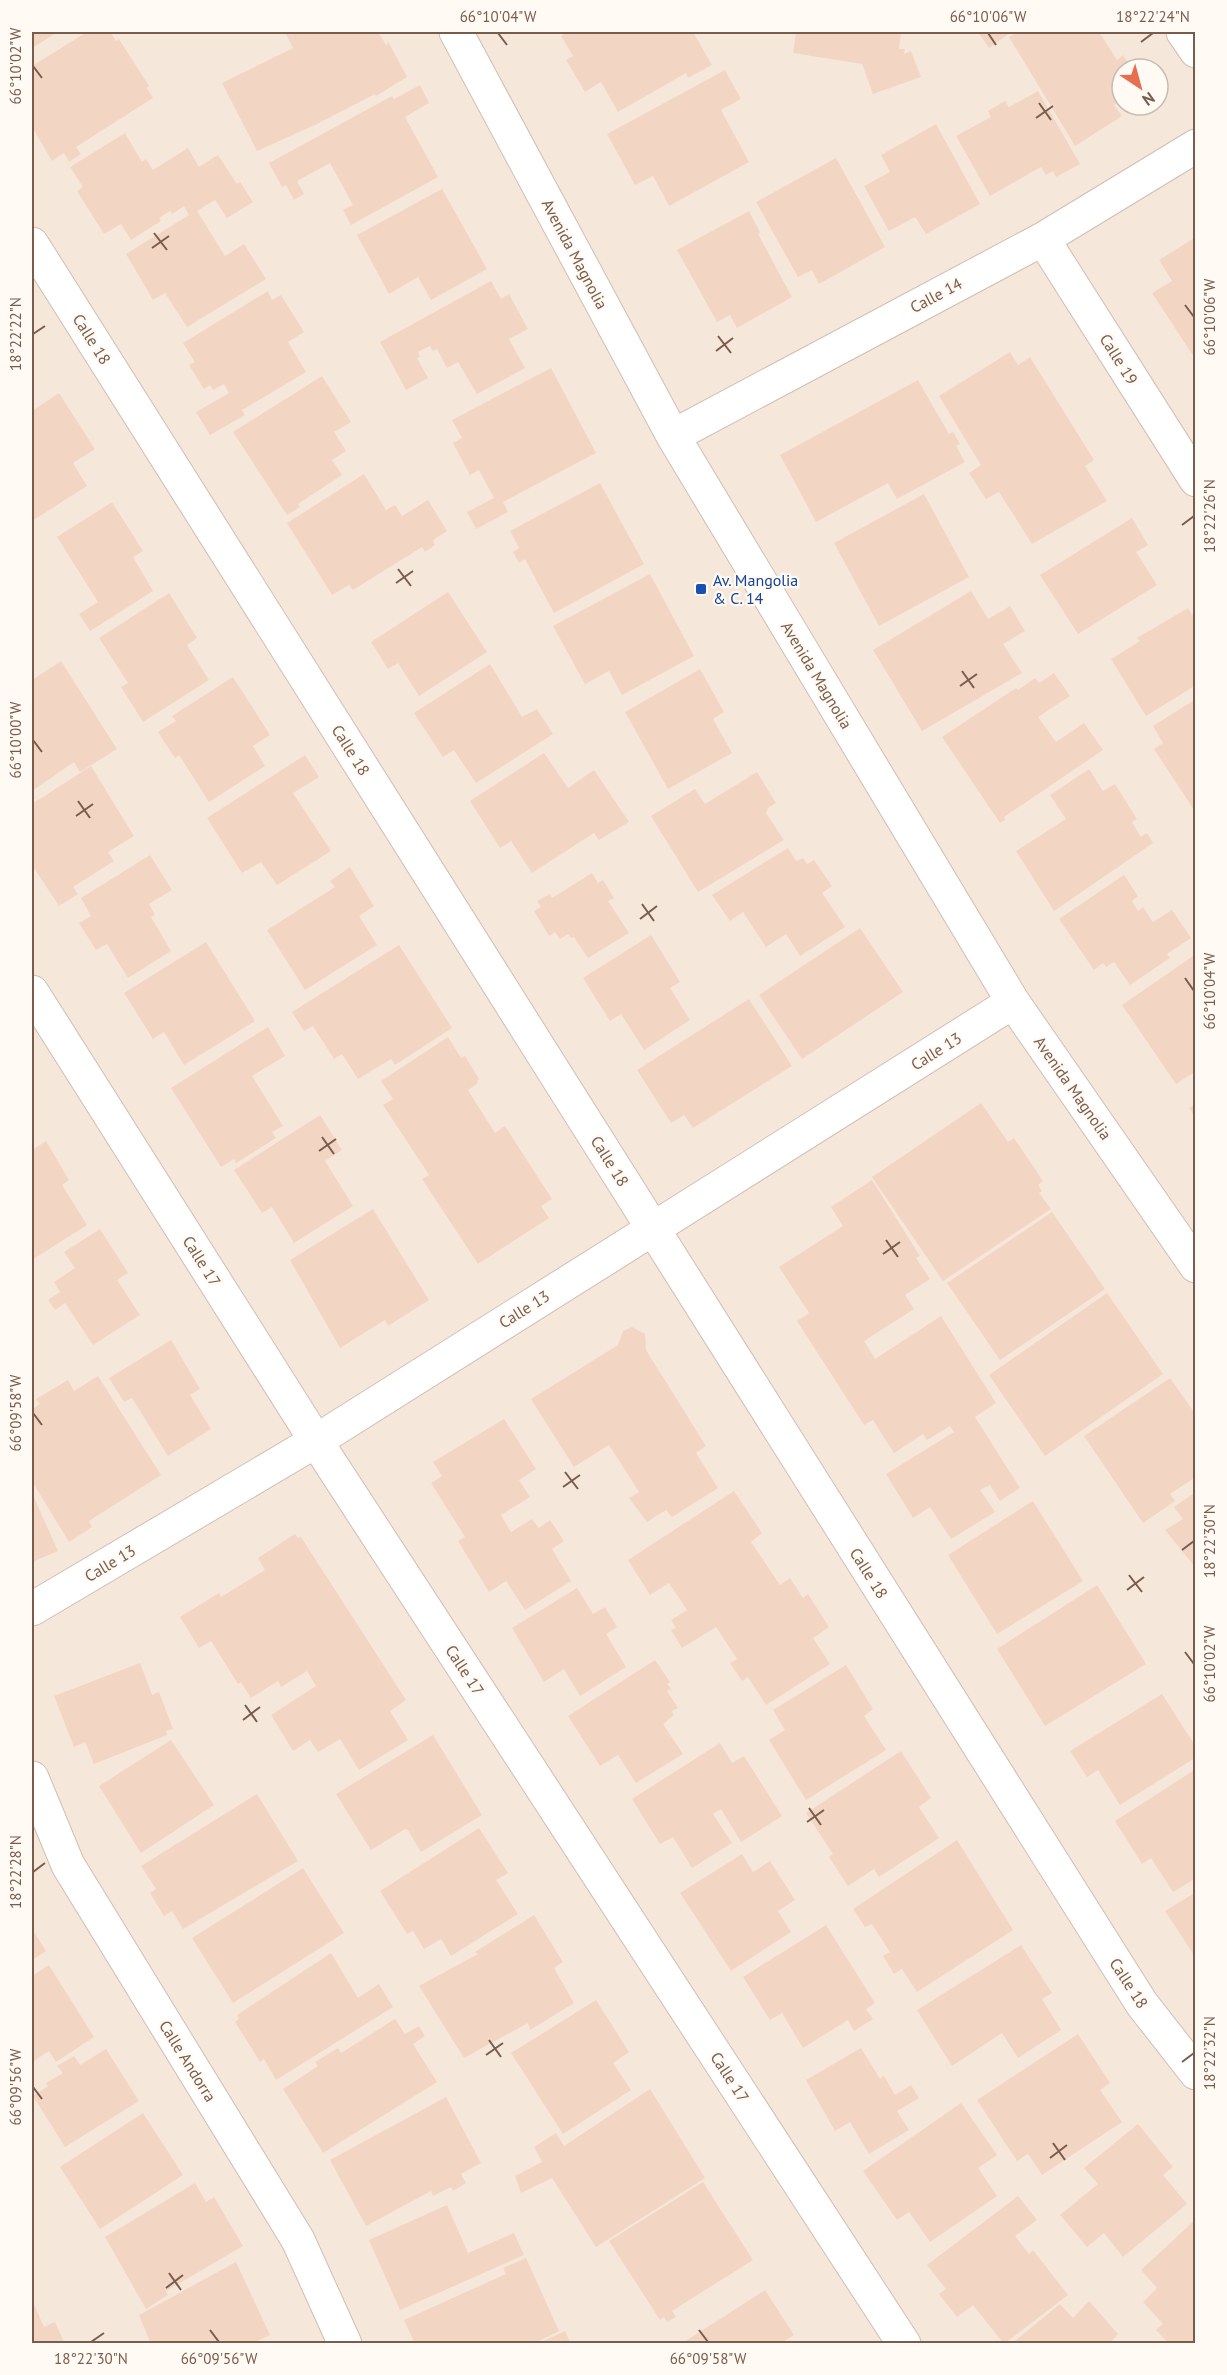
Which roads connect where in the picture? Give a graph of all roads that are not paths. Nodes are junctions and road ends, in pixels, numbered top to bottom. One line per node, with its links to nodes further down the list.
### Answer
1 (456, 32): 7 (street, Avenida Magnolia)
2 (1183, 32): 3 (street)
3 (1196, 51)
4 (1196, 146): 5 (street, Calle 14)
5 (1042, 239): 7 (street, Calle 14); 8 (street, Calle 19)
6 (32, 244): 11 (street, Calle 18)
7 (673, 436): 10 (street, Avenida Magnolia)
8 (1196, 480)
9 (32, 992): 13 (street, Calle 17)
10 (1013, 1002): 11 (street, Calle 13); 12 (street, Avenida Magnolia)
11 (652, 1228): 13 (street, Calle 13); 16 (street, Calle 18)
12 (1196, 1266)
13 (316, 1441): 14 (street, Calle 13); 18 (street, Calle 17)
14 (32, 1609)
15 (32, 1778): 17 (street, Calle Andorra)
16 (1194, 2071)
17 (345, 2343)
18 (904, 2343)

